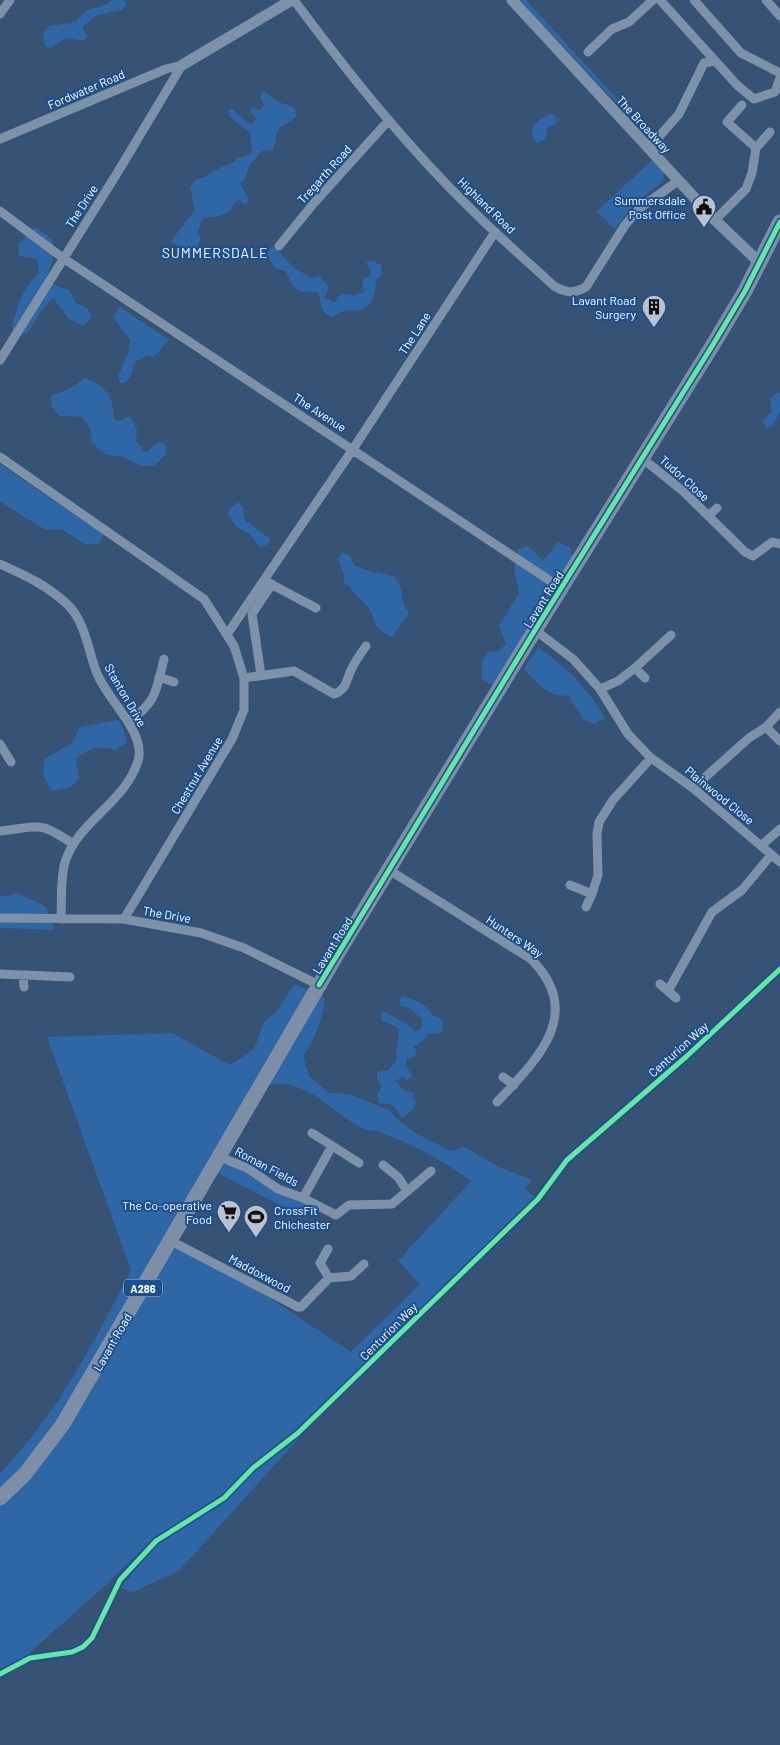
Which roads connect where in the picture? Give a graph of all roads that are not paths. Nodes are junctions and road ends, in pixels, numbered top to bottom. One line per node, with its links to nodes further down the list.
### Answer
1 (10, 0): 8 (street)
2 (293, 0): 12 (street); 16 (street, Highland Road)
3 (512, 0): 20 (street, The Broadway)
4 (653, 0): 10 (street)
5 (660, 0): 11 (street)
6 (694, 0): 13 (street)
7 (766, 0): 9 (street)
8 (0, 14)
9 (780, 16)
10 (588, 52)
11 (715, 61): 14 (street); 20 (street)
12 (182, 64): 18 (street, Fordwater Road); 27 (street, The Drive)
13 (780, 73)
14 (780, 78)
15 (742, 105): 19 (street)
16 (389, 120): 25 (street, Highland Road); 26 (street, Tregarth Road)
17 (770, 132): 19 (street)
18 (0, 139)
19 (756, 148): 23 (street)
20 (648, 149): 21 (street, The Broadway)
21 (678, 181): 23 (street, The Broadway); 25 (street, Highland Road)
22 (0, 211): 27 (street, The Avenue)
23 (715, 220): 28 (street, The Broadway)
24 (780, 222): 28 (main road, Lavant Road / A286)
25 (496, 232): 30 (street, The Lane)
26 (284, 245)
27 (63, 258): 29 (street, The Drive); 30 (street, The Avenue)
28 (760, 262): 32 (main road, Lavant Road / A286)
29 (0, 360)
30 (353, 449): 37 (street); 38 (street, The Avenue)
31 (0, 457): 41 (street, Chestnut Avenue)
32 (643, 459): 34 (street, Tudor Close); 38 (main road, Lavant Road / A286)
33 (717, 508): 34 (street, Tudor Close)
34 (708, 516): 35 (street, Tudor Close)
35 (780, 544)
36 (0, 564): 53 (street, Stanton Drive)
37 (268, 582): 39 (street); 41 (street); 46 (street)
38 (562, 588): 40 (main road, Lavant Road / A286)
39 (316, 608)
40 (535, 630): 51 (street, Plainwood Close); 66 (main road, Lavant Road / A286)
41 (228, 633): 48 (street, Chestnut Avenue)
42 (671, 635): 45 (street)
43 (366, 646): 46 (street)
44 (164, 659): 47 (street)
45 (635, 668): 49 (street); 51 (street)
46 (261, 675): 48 (street)
47 (159, 677): 50 (street); 53 (street)
48 (244, 678): 72 (street, Chestnut Avenue)
49 (645, 678)
50 (174, 682)
51 (600, 689): 57 (street, Plainwood Close)
52 (780, 712): 54 (street)
53 (128, 722): 62 (street, Stanton Drive)
54 (766, 727): 55 (street); 59 (street)
55 (780, 741)
56 (0, 744): 58 (street)
57 (651, 758): 59 (street, Plainwood Close); 68 (street)
58 (11, 762)
59 (692, 788): 63 (street, Plainwood Close)
60 (780, 830): 63 (street)
61 (0, 831): 62 (street)
62 (74, 844): 71 (street, Stanton Drive)
63 (762, 845): 64 (street, Plainwood Close)
64 (771, 855): 65 (street, Plainwood Close); 79 (street)
65 (780, 862)
66 (389, 870): 77 (main road, Lavant Road / A286); 82 (street, Hunters Way)
67 (570, 885): 68 (street)
68 (592, 894): 69 (street)
69 (586, 907)
70 (0, 918): 71 (street, The Drive)
71 (61, 919): 72 (street, The Drive)
72 (124, 920): 77 (street, The Drive)
73 (0, 974): 74 (street)
74 (23, 975): 75 (street); 78 (street)
75 (70, 977)
76 (660, 984): 79 (street)
77 (320, 985): 86 (main road, Lavant Road / A286)
78 (24, 987)
79 (668, 991): 80 (street)
80 (676, 998)
81 (504, 1077): 82 (street)
82 (514, 1085): 83 (street, Hunters Way)
83 (497, 1102)
84 (312, 1133): 85 (street)
85 (332, 1146): 87 (street); 91 (street, Roman Fields)
86 (220, 1157): 91 (street, Roman Fields); 92 (main road, Lavant Road / A286)
87 (359, 1163)
88 (383, 1165): 90 (street)
89 (431, 1171): 90 (street, Roman Fields)
90 (407, 1191): 91 (street, Roman Fields)
91 (302, 1198)
92 (171, 1241): 95 (street, Maddoxwood); 96 (main road, Lavant Road / A286)
93 (328, 1249): 95 (street)
94 (364, 1264): 95 (street)
95 (329, 1278)
96 (0, 1498)

